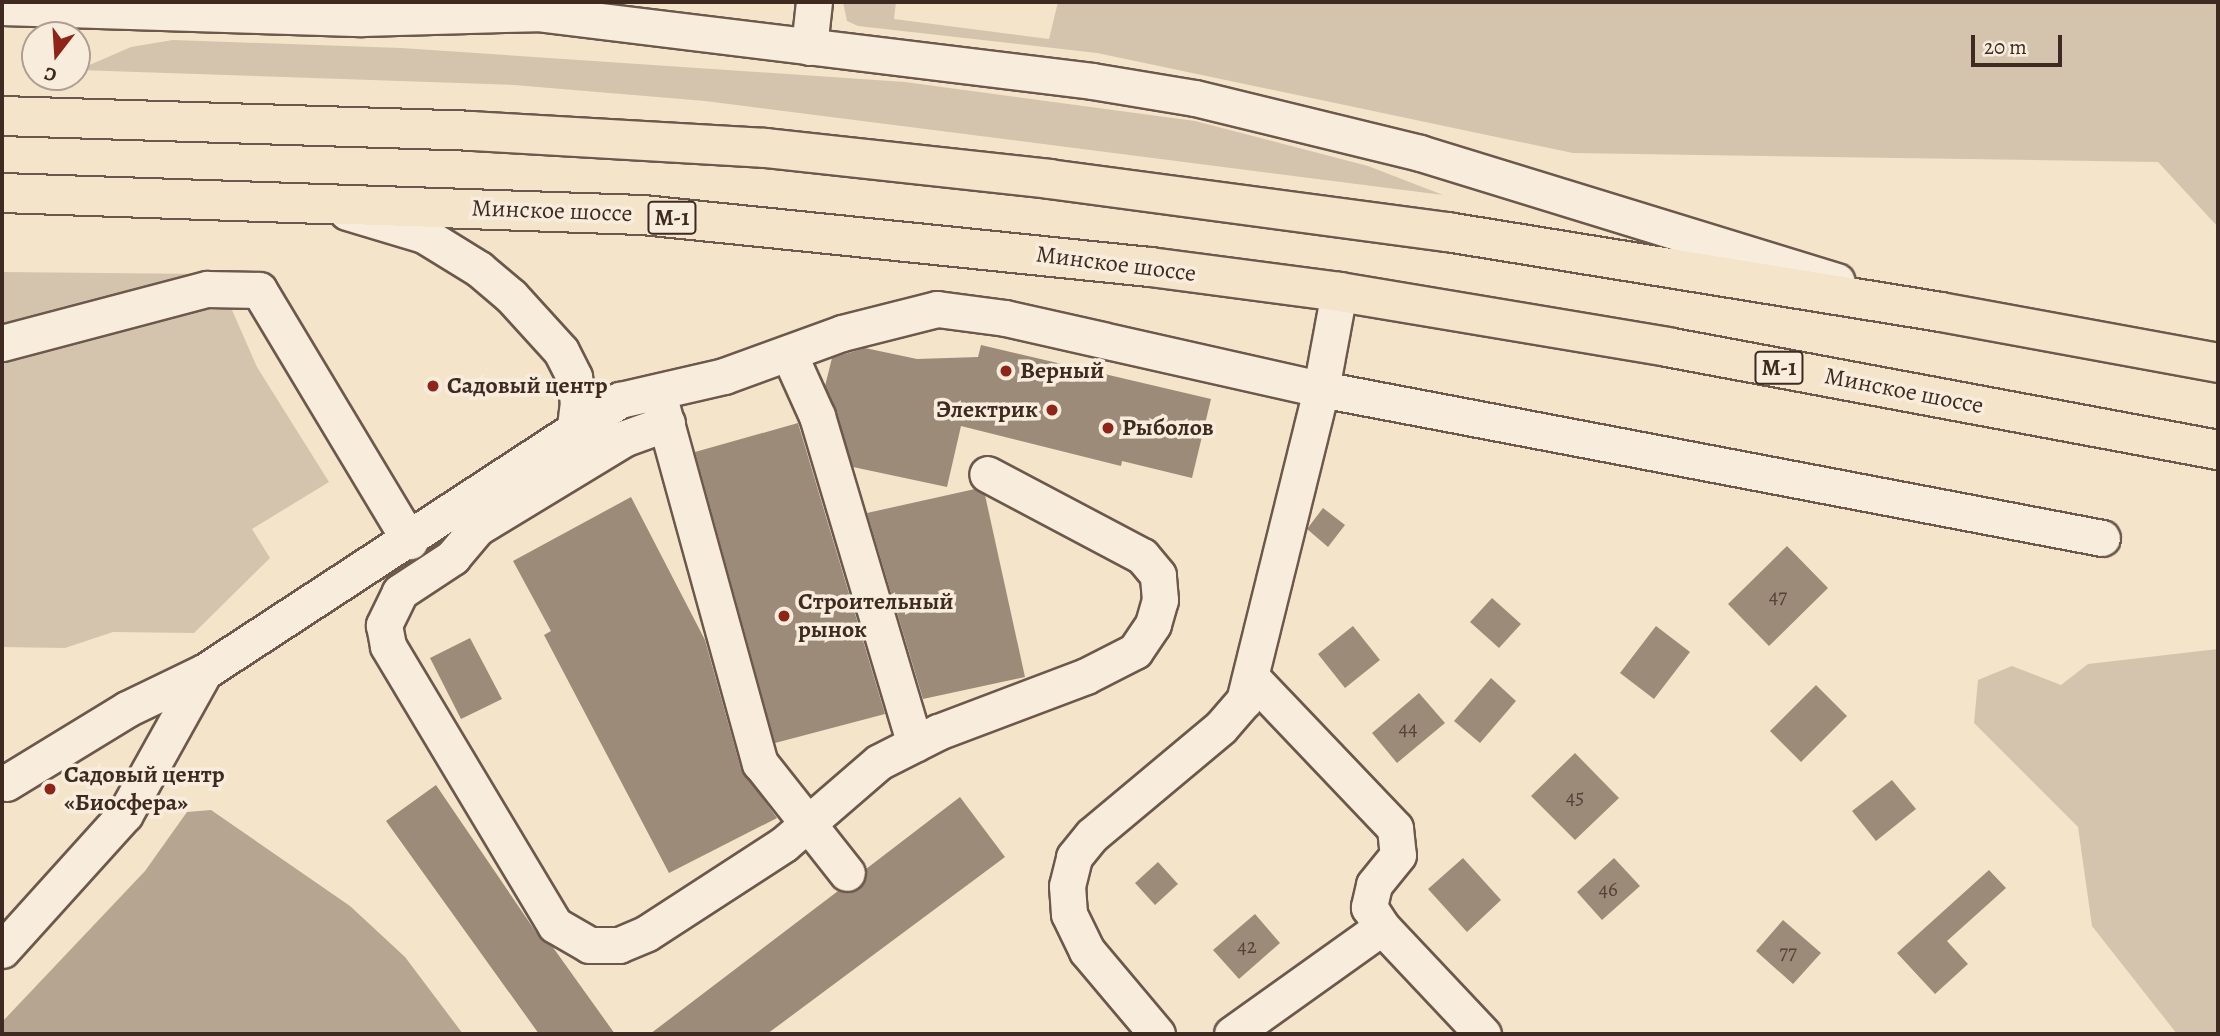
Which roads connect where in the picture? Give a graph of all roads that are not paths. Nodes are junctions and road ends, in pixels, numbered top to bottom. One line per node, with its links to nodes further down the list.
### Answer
1 (814, 2): 4 (street)
2 (2, 7): 3 (street)
3 (537, 7): 4 (street)
4 (809, 47): 9 (street)
5 (2, 116): 9 (highway)
6 (2, 193): 7 (highway, Минское шоссе / М-1)
7 (305, 201): 8 (highway, Минское шоссе / М-1); 13 (street)
8 (1339, 292): 14 (street); 18 (highway, Минское шоссе / М-1)
9 (1941, 312): 12 (highway)
10 (2, 343): 21 (street)
11 (789, 354): 14 (street); 16 (street); 24 (street)
12 (2218, 363)
13 (574, 377): 15 (street); 17 (street)
14 (1321, 389): 20 (street); 23 (street)
15 (620, 400): 16 (street); 17 (street)
16 (662, 409): 26 (street); 26 (street)
17 (575, 426): 21 (street)
18 (2218, 450)
19 (987, 474): 24 (street)
20 (2102, 538)
21 (410, 541): 22 (street)
22 (204, 672): 25 (street); 29 (street)
23 (1253, 679): 28 (street); 30 (street)
24 (915, 744): 26 (street)
25 (6, 783)
26 (807, 822): 27 (street)
27 (847, 873)
28 (1382, 927): 31 (street); 32 (street)
29 (2, 950)
30 (1157, 1034)
31 (1232, 1034)
32 (1483, 1034)

